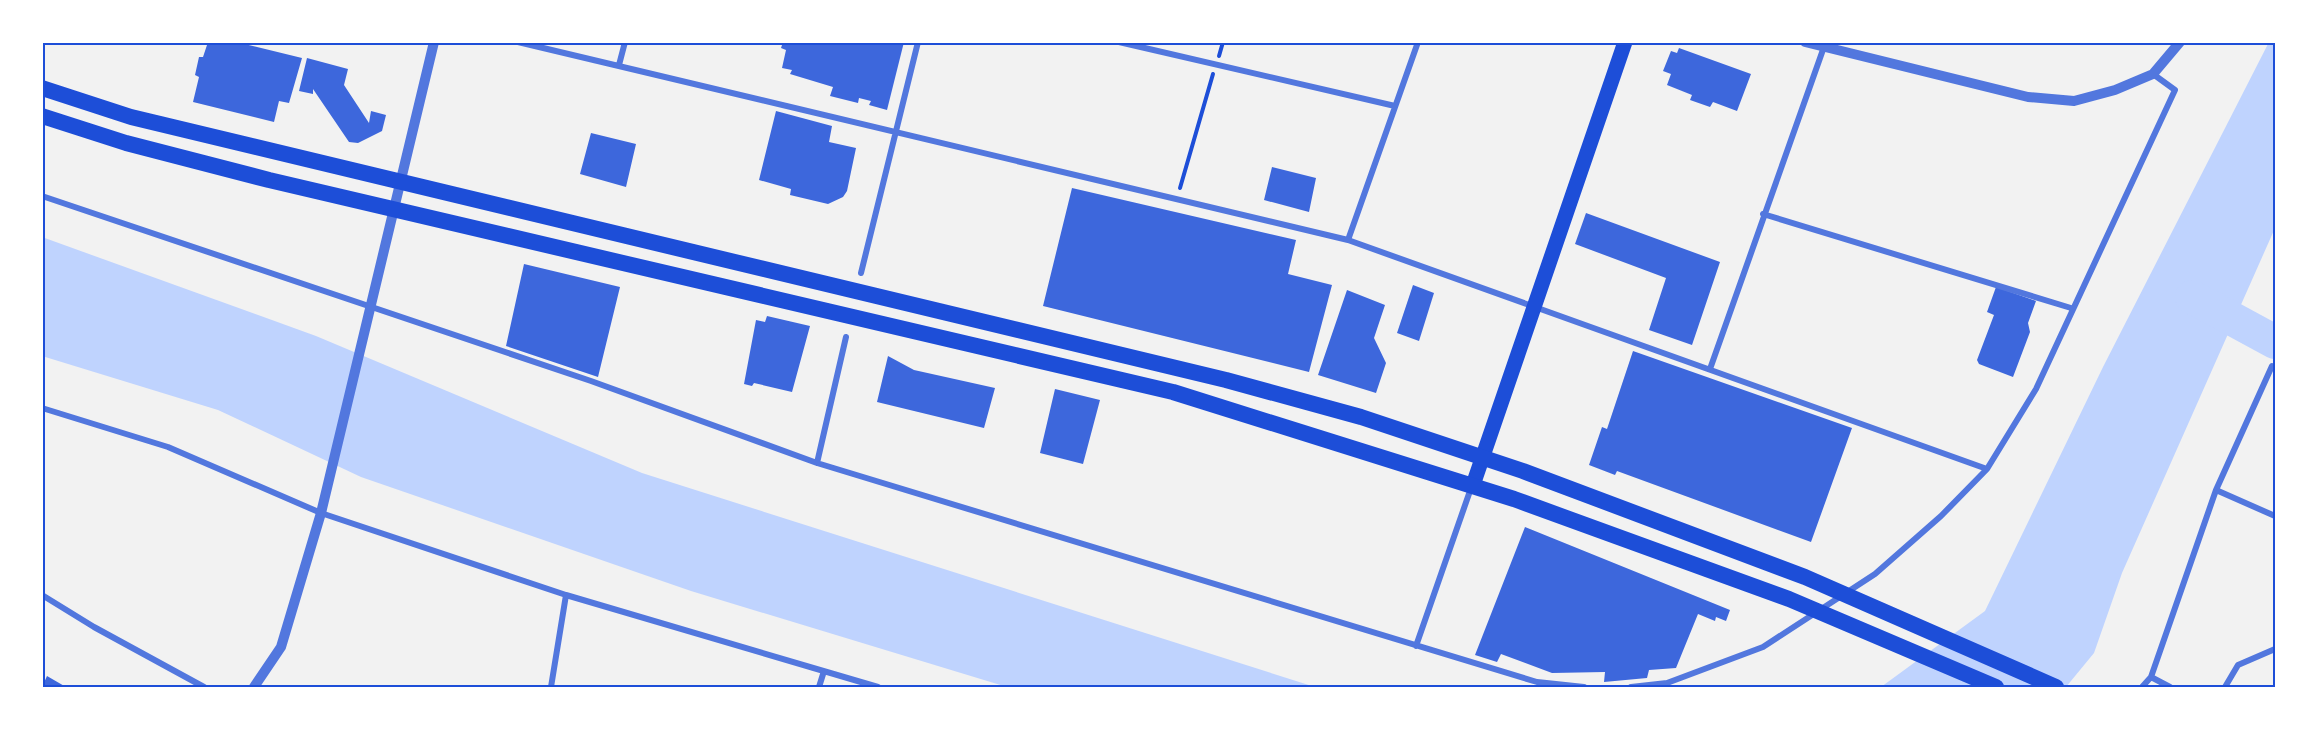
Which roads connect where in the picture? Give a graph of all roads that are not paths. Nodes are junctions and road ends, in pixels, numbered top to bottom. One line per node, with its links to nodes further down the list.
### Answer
1 (434, 42): 17 (street)
2 (518, 42): 11 (street)
3 (625, 42): 11 (street)
4 (918, 42): 16 (street)
5 (1119, 42): 14 (street)
6 (1418, 42): 14 (street)
7 (1625, 42): 23 (main road)
8 (1805, 42): 10 (street)
9 (2180, 42): 12 (street)
10 (1825, 44): 12 (street); 20 (street)
11 (618, 65): 16 (street)
12 (2153, 74): 24 (street)
13 (42, 88): 17 (highway)
14 (1395, 106): 21 (street)
15 (42, 116): 19 (highway)
16 (895, 132): 21 (street); 22 (street)
17 (400, 182): 19 (street); 30 (highway)
18 (42, 196): 25 (street)
19 (393, 210): 25 (street); 33 (highway)
20 (1763, 214): 24 (street); 28 (street)
21 (1348, 240): 23 (street)
22 (861, 273)
23 (1533, 305): 28 (street); 30 (main road)
24 (2071, 308): 32 (street)
25 (370, 309): 31 (street); 35 (street)
26 (846, 337): 31 (street)
27 (2274, 365): 34 (street)
28 (1710, 369): 32 (street)
29 (42, 408): 35 (street)
30 (1482, 456): 33 (main road); 51 (highway)
31 (817, 463): 39 (street)
32 (1987, 469): 49 (street)
33 (1473, 485): 39 (street); 50 (highway)
34 (2216, 490): 36 (street); 42 (street)
35 (321, 513): 38 (street); 44 (street)
36 (2275, 516)
37 (42, 595): 43 (street)
38 (566, 595): 41 (street); 45 (street)
39 (1416, 645): 48 (street)
40 (2275, 650): 54 (street)
41 (824, 671): 46 (street); 47 (street)
42 (2151, 676): 52 (street); 53 (street)
43 (204, 687)
44 (254, 687)
45 (551, 687)
46 (819, 687)
47 (878, 687)
48 (1584, 687)
49 (1631, 687)
50 (1996, 687)
51 (2056, 687)
52 (2142, 687)
53 (2170, 687)
54 (2225, 687)

